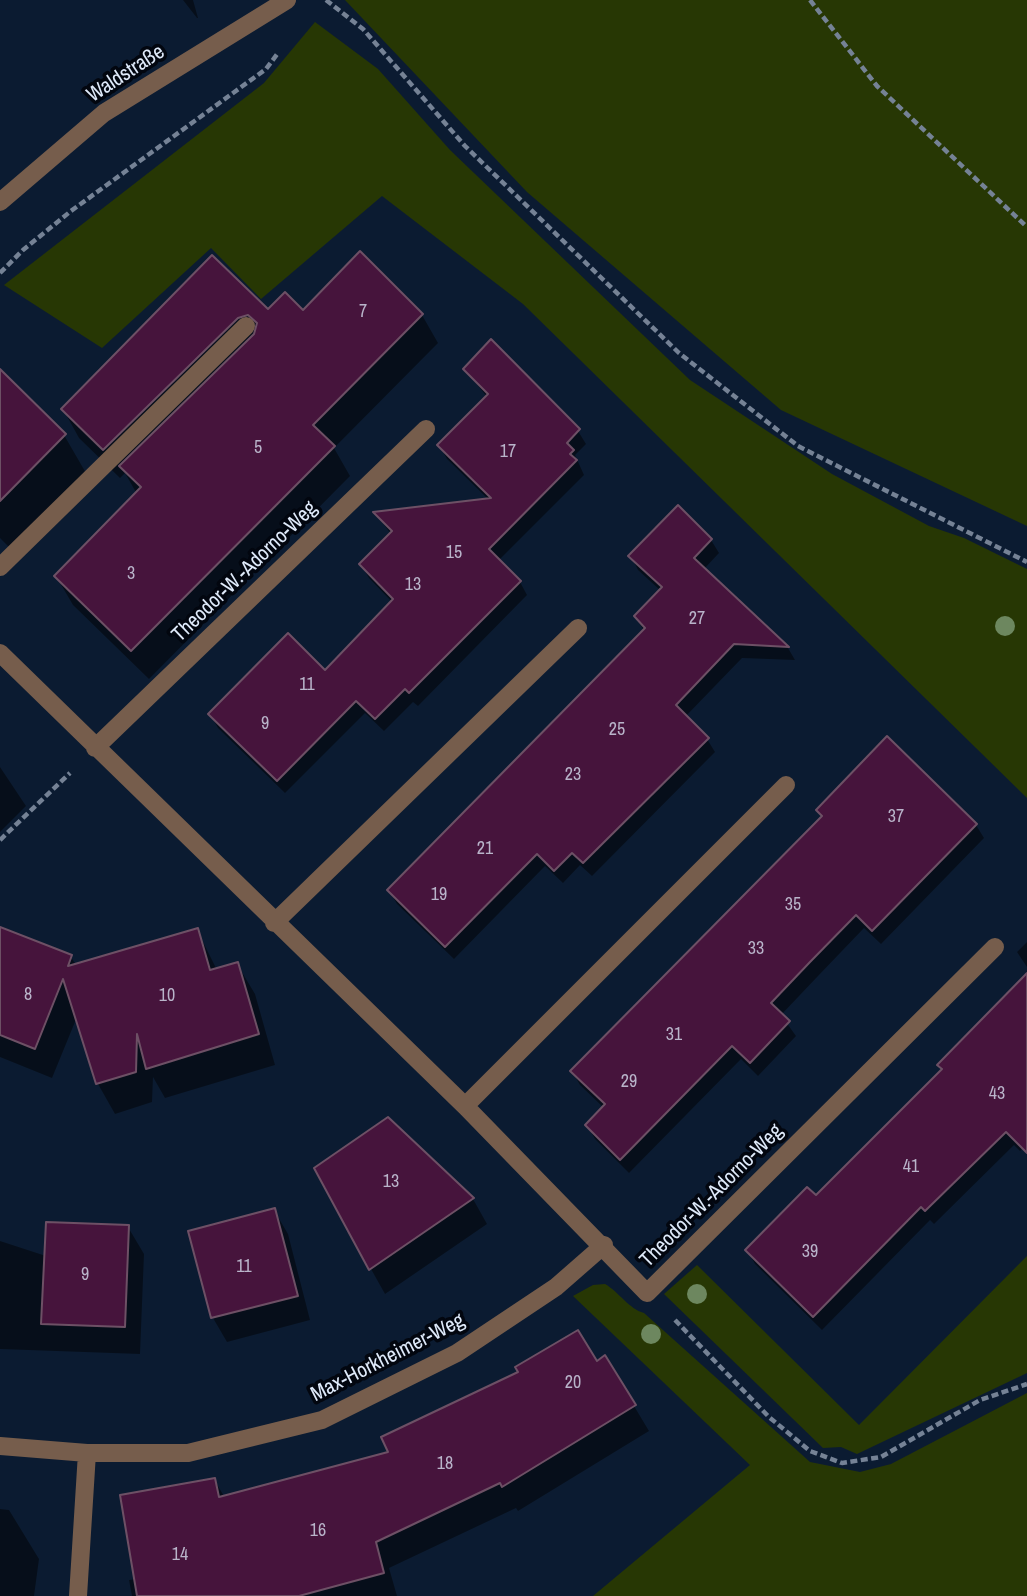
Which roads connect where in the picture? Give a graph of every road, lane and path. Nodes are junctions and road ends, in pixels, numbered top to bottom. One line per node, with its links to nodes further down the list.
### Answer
1 (287, 0): 5 (street, Waldstraße)
2 (326, 0): 10 (path)
3 (810, 0): 6 (path)
4 (280, 51): 7 (path)
5 (0, 202)
6 (1027, 227)
7 (0, 273)
8 (246, 326): 11 (street)
9 (426, 429): 14 (street, Theodor-W.-Adorno-Weg)
10 (1027, 562)
11 (0, 567)
12 (578, 628): 17 (street)
13 (0, 653): 14 (street, Theodor-W.-Adorno-Weg)
14 (95, 748): 16 (path); 17 (street, Theodor-W.-Adorno-Weg)
15 (786, 785): 19 (street)
16 (0, 841)
17 (274, 923): 19 (street, Theodor-W.-Adorno-Weg)
18 (995, 947): 21 (street, Theodor-W.-Adorno-Weg)
19 (465, 1106): 20 (street, Theodor-W.-Adorno-Weg)
20 (604, 1245): 21 (street, Theodor-W.-Adorno-Weg); 24 (street, Max-Horkheimer-Weg)
21 (647, 1293): 22 (path)
22 (1027, 1384)
23 (0, 1446): 24 (street, Max-Horkheimer-Weg)
24 (87, 1453): 25 (street)
25 (78, 1596)

